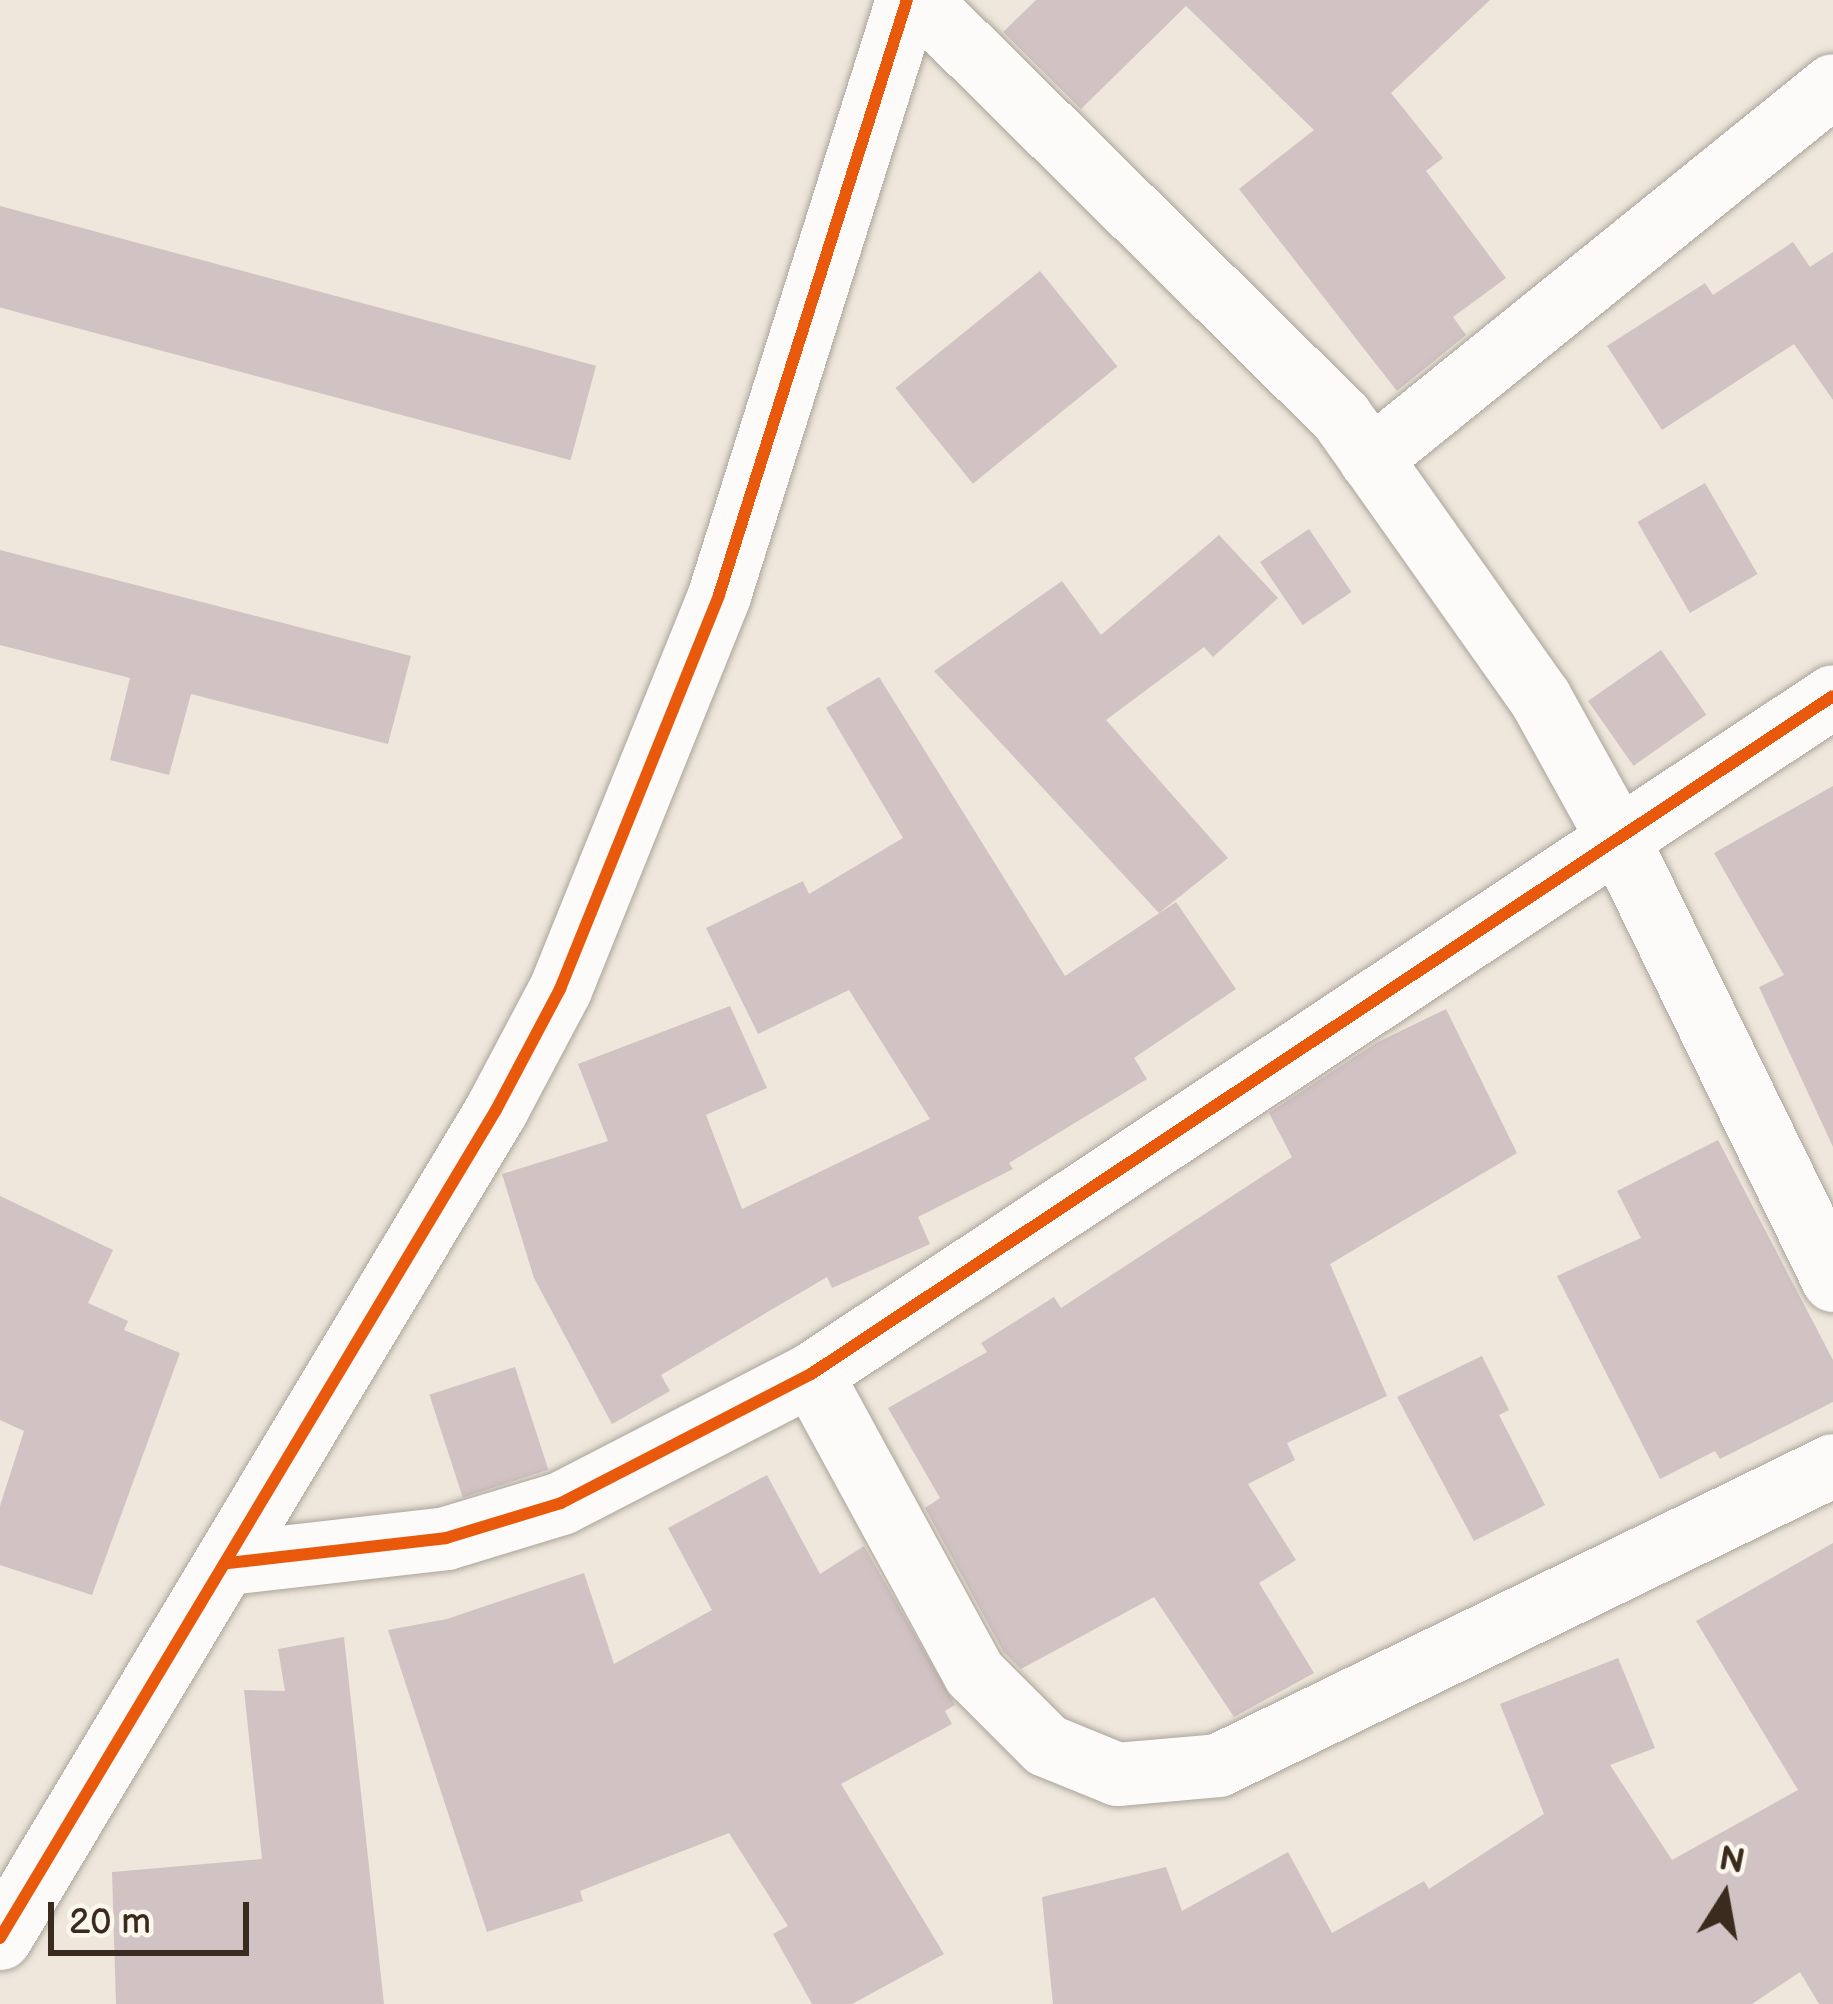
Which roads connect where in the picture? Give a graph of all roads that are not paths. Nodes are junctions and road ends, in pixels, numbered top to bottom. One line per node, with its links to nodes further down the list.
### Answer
1 (916, 10): 3 (street); 9 (street)
2 (1833, 85): 3 (street)
3 (1370, 458): 5 (street)
4 (1833, 696): 5 (street)
5 (1617, 837): 6 (street); 7 (street)
6 (1833, 1280)
7 (811, 1374): 8 (street); 9 (street)
8 (1833, 1465)
9 (228, 1563): 10 (street)
10 (0, 1938)

